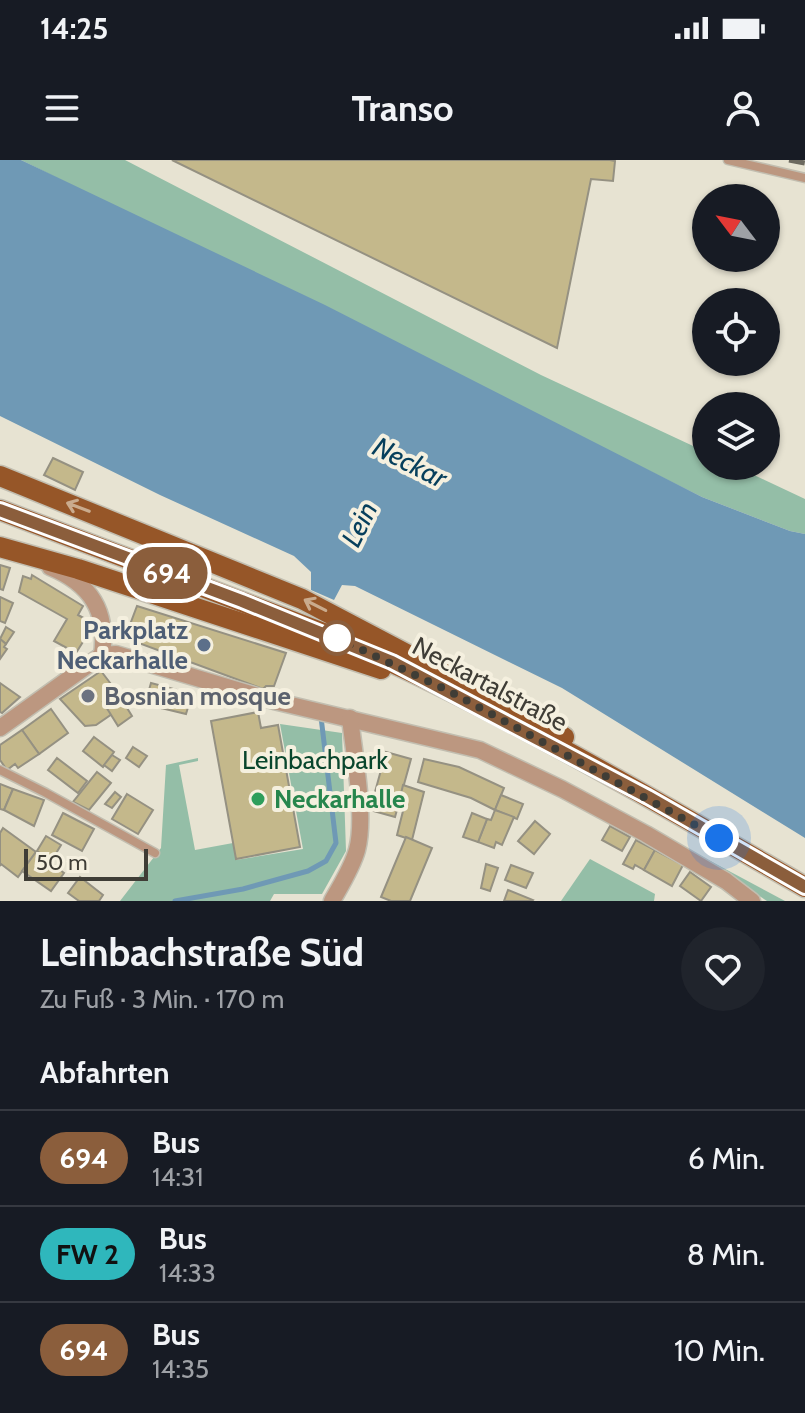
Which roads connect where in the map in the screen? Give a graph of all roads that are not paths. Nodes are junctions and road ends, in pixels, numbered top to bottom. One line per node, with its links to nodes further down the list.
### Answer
1 (728, 160): 2 (lane)
2 (805, 178)
3 (0, 476): 11 (main road, one-way to 3)
4 (0, 510): 7 (main road, Neckartalstraße)
5 (0, 547): 6 (street); 7 (main road)
6 (102, 655): 8 (street); 9 (street)
7 (451, 692): 11 (main road, Neckartalstraße)
8 (344, 717): 14 (street); 15 (street)
9 (0, 728)
10 (0, 770): 12 (lane)
11 (648, 797): 13 (main road, Neckartalstraße)
12 (155, 853)
13 (805, 887)
14 (332, 901)
15 (752, 901)

